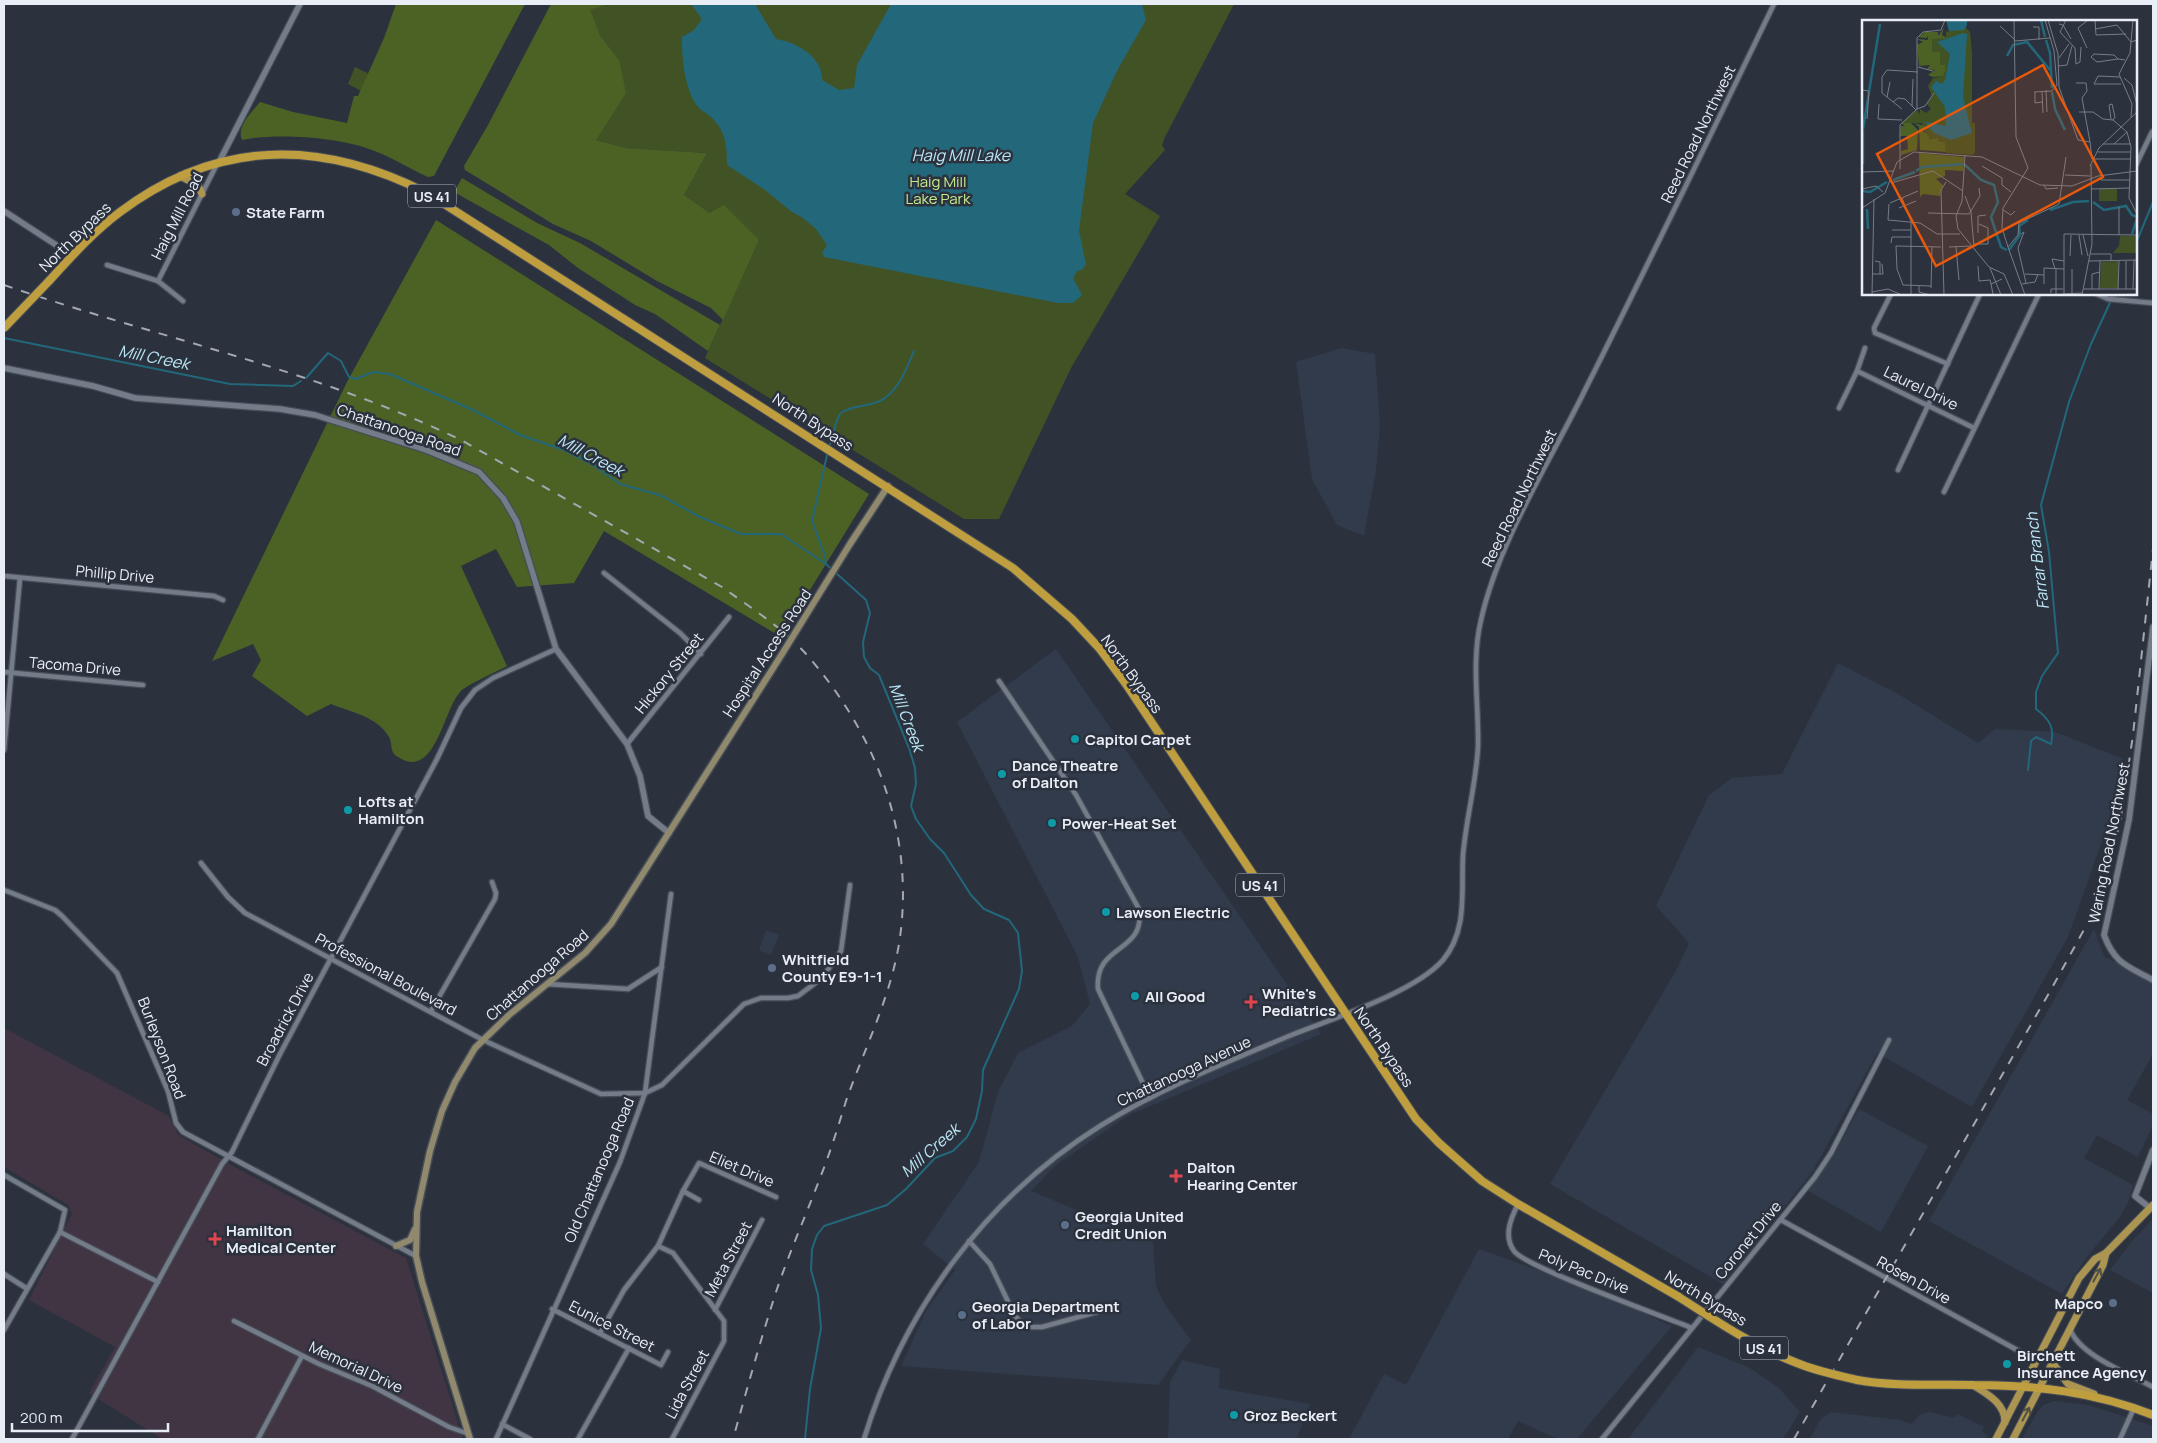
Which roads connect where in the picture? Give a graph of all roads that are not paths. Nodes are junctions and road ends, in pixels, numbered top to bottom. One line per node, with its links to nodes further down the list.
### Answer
1 (300, 4): 5 (street)
2 (1774, 4): 54 (street, Reed Road Northwest)
3 (2152, 132): 4 (street)
4 (2137, 163)
5 (218, 164): 6 (highway, North Bypass / US 41); 7 (street, Haig Mill Road); 27 (highway, North Bypass / US 41)
6 (180, 176): 7 (main road); 9 (highway, North Bypass / US 41)
7 (202, 194): 11 (street, Haig Mill Road)
8 (4, 211): 9 (street)
9 (73, 256): 18 (highway, North Bypass / US 41, bridge)
10 (107, 265): 11 (street)
11 (158, 281): 16 (street)
12 (1890, 295): 20 (street)
13 (1980, 295): 20 (street)
14 (2039, 295): 25 (street)
15 (2099, 295): 17 (street)
16 (182, 301)
17 (2153, 303)
18 (4, 328)
19 (1865, 348): 22 (street)
20 (1948, 364): 23 (street)
21 (4, 368): 35 (street, Chattanooga Road)
22 (1857, 371): 23 (street, Laurel Drive); 24 (street)
23 (1929, 405): 25 (street, Laurel Drive); 26 (street)
24 (1839, 408)
25 (1974, 428): 28 (street)
26 (1898, 470)
27 (888, 486): 43 (main road, Hospital Access Road, bridge); 54 (highway, North Bypass / US 41)
28 (1944, 492)
29 (604, 572): 36 (street)
30 (4, 576): 31 (street, Phillip Drive)
31 (20, 578): 32 (street, Phillip Drive); 38 (street)
32 (223, 600)
33 (729, 617): 36 (street, Hickory Street)
34 (2153, 627): 51 (street, Waring Road Northwest)
35 (556, 649): 41 (street, Chattanooga Road); 49 (street, Broadrick Drive)
36 (701, 654): 41 (street, Hickory Street)
37 (4, 672): 38 (street, Tacoma Drive)
38 (11, 672): 40 (street, Tacoma Drive); 42 (street)
39 (1000, 681): 58 (street)
40 (143, 685)
41 (627, 744): 43 (street, Chattanooga Road)
42 (4, 750)
43 (670, 834): 52 (main road, Chattanooga Road)
44 (201, 863): 49 (street, Professional Boulevard)
45 (492, 882): 53 (street)
46 (850, 885): 57 (street, Professional Boulevard)
47 (4, 890): 60 (street, Burleyson Road)
48 (671, 894): 50 (street, Old Chattanooga Road)
49 (331, 959): 53 (street, Professional Boulevard); 60 (street, Broadrick Drive)
50 (662, 967): 52 (street); 57 (street, Old Chattanooga Road)
51 (2153, 980)
52 (547, 984): 55 (main road, Chattanooga Road)
53 (430, 1011): 55 (street, Professional Boulevard)
54 (1345, 1013): 58 (street, Chattanooga Avenue); 65 (highway, North Bypass / US 41)
55 (483, 1040): 57 (street, Professional Boulevard); 69 (main road, Chattanooga Road)
56 (1889, 1040): 68 (street, Coronet Drive)
57 (645, 1093): 79 (street, Old Chattanooga Road)
58 (1150, 1098): 71 (street, Chattanooga Avenue)
59 (2153, 1150): 66 (street)
60 (228, 1156): 72 (street, Burleyson Road); 77 (street, Broadrick Drive)
61 (4, 1174): 70 (street)
62 (683, 1191): 63 (street, Eliet Drive); 64 (street); 73 (street)
63 (776, 1197)
64 (699, 1200)
65 (1518, 1204): 83 (street, Poly Pac Drive); 92 (highway, North Bypass / US 41, bridge)
66 (2152, 1207): 74 (main road)
67 (762, 1220): 80 (street, Meta Street)
68 (1781, 1220): 83 (street, Coronet Drive); 90 (street, Rosen Drive)
69 (416, 1226): 72 (main road); 75 (main road, Chattanooga Road)
70 (60, 1232): 77 (street); 78 (street)
71 (969, 1241): 81 (street); 108 (street, Chattanooga Avenue)
72 (396, 1246): 75 (street, Burleyson Road)
73 (658, 1246): 80 (street); 86 (street)
74 (2106, 1253): 84 (main road, one-way to 74); 90 (main road)
75 (416, 1256): 101 (main road, Chattanooga Road)
76 (4, 1274): 78 (street)
77 (158, 1282): 102 (street, Broadrick Drive)
78 (26, 1288): 85 (street)
79 (552, 1309): 86 (street, Eunice Street); 100 (street, Old Chattanooga Road)
80 (715, 1310): 107 (street, Lida Street)
81 (1097, 1312)
82 (234, 1321): 89 (street, Memorial Drive)
83 (1692, 1328): 109 (street, Coronet Drive)
84 (2070, 1328): 91 (main road); 94 (street)
85 (4, 1330)
86 (600, 1333): 87 (street, Eunice Street)
87 (629, 1348): 88 (street, Eunice Street); 106 (street)
88 (668, 1352)
89 (302, 1356): 101 (street, Memorial Drive); 103 (street)
90 (2036, 1361): 93 (main road)
91 (2052, 1362): 95 (main road); 96 (main road)
92 (1973, 1385): 93 (highway, North Bypass / US 41); 99 (main road)
93 (2024, 1386): 95 (highway, North Bypass / US 41); 99 (main road)
94 (2153, 1387)
95 (2040, 1388): 96 (highway, North Bypass / US 41); 111 (main road, one-way to 95)
96 (2102, 1397): 97 (highway, North Bypass / US 41)
97 (2134, 1408): 98 (highway, North Bypass / US 41); 112 (street)
98 (2153, 1415)
99 (2005, 1423): 110 (main road)
100 (502, 1424): 104 (street, Old Chattanooga Road); 105 (street)
101 (470, 1437)
102 (72, 1439)
103 (258, 1439)
104 (496, 1439)
105 (530, 1439)
106 (578, 1439)
107 (672, 1439)
108 (864, 1439)
109 (1602, 1439)
110 (1996, 1439)
111 (2013, 1439)
112 (2120, 1439)

